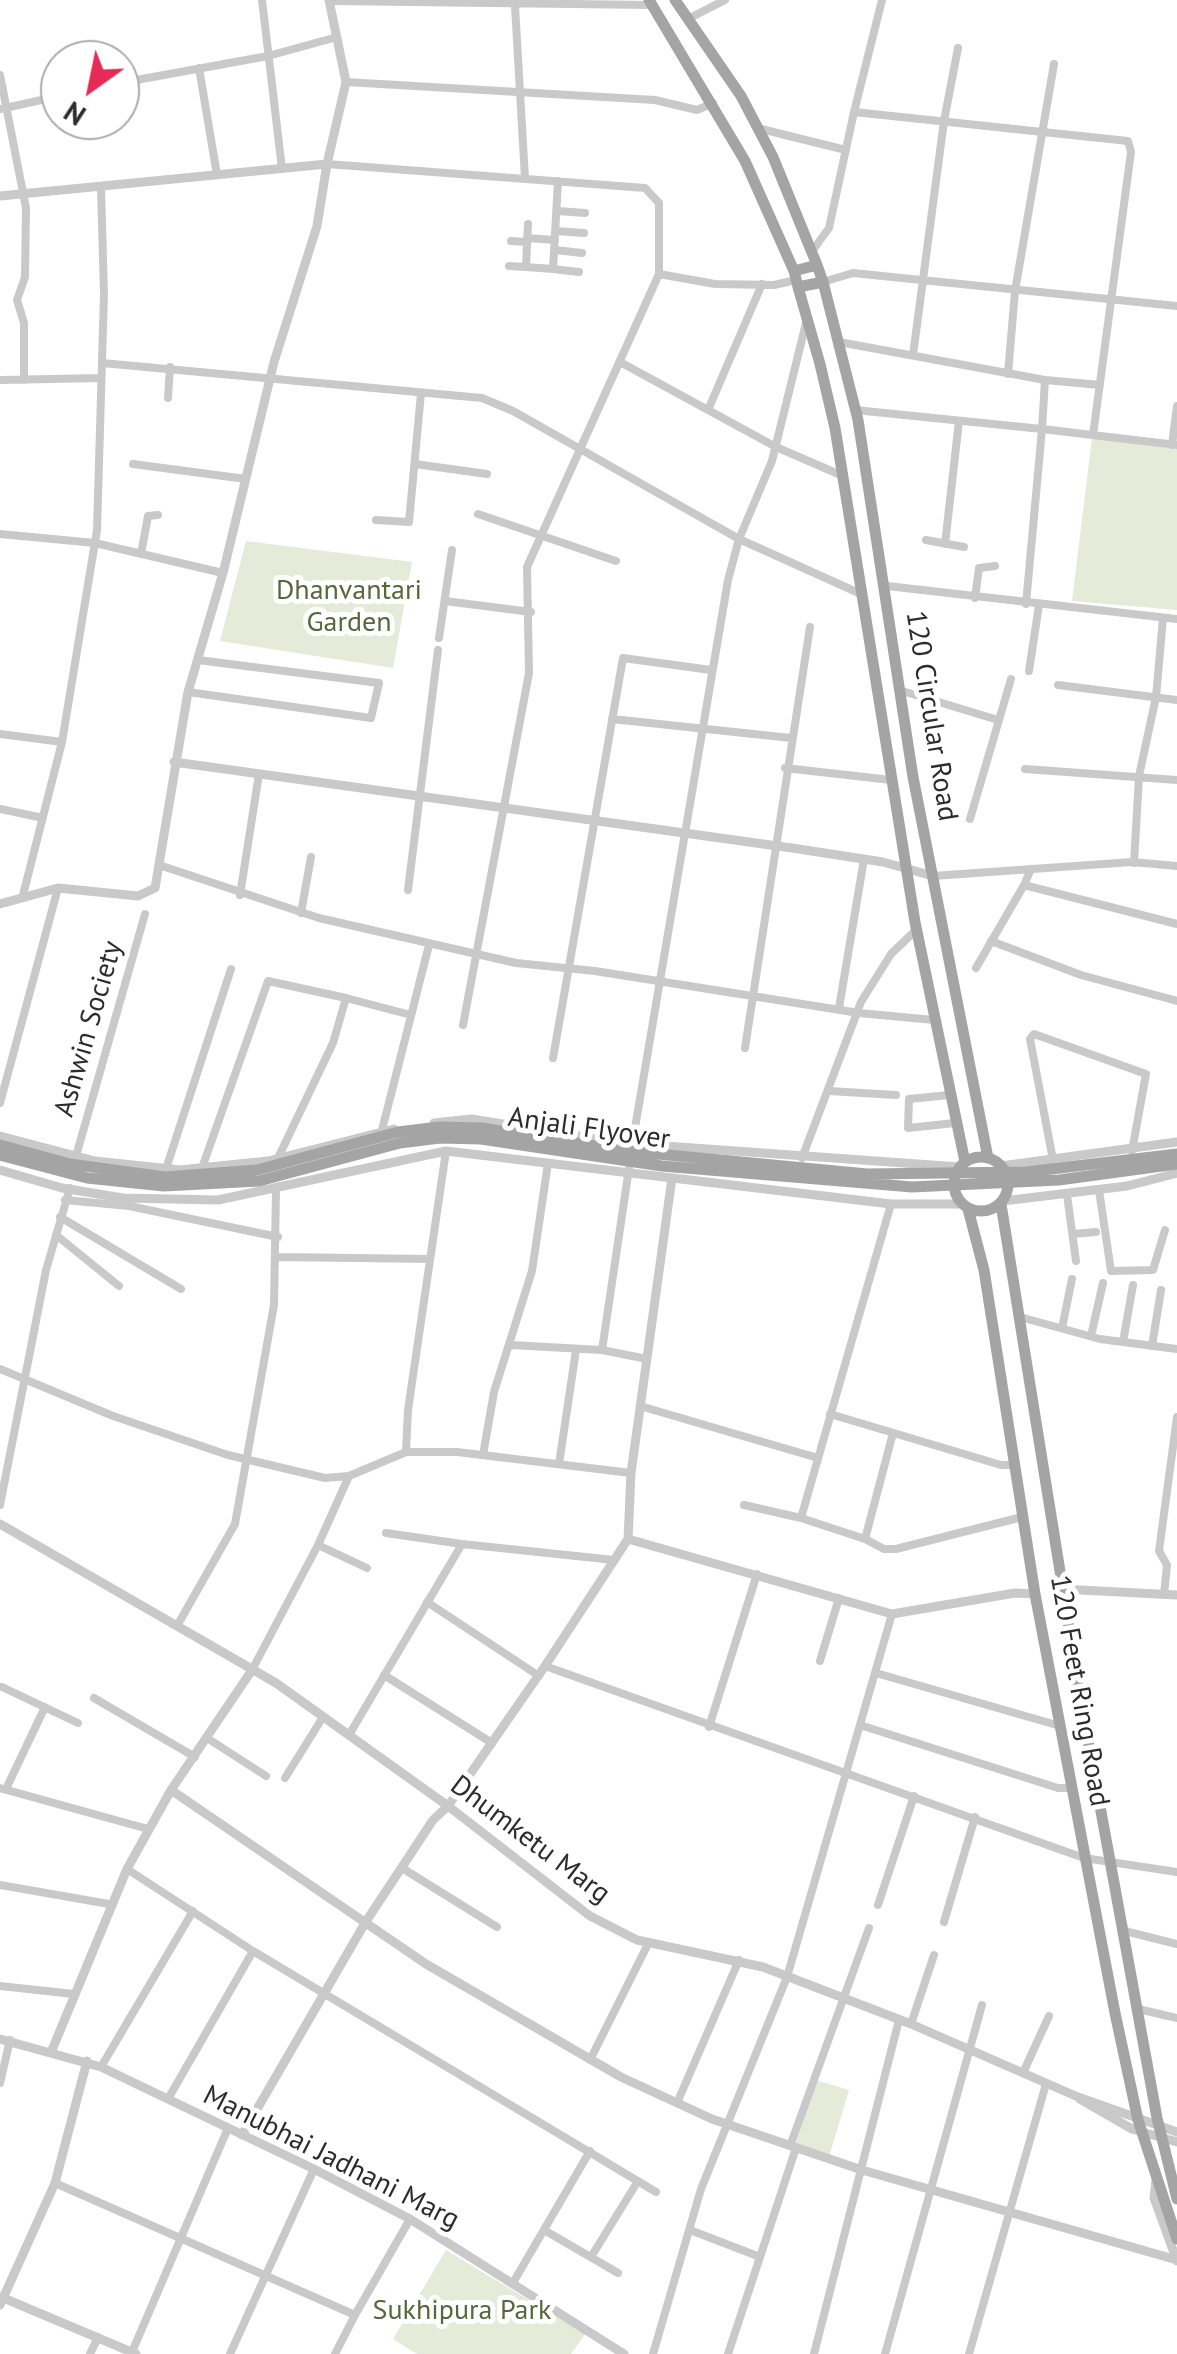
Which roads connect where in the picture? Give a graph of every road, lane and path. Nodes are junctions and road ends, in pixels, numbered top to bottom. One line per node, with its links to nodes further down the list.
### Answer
1 (262, 0): 12 (street)
2 (330, 0): 6 (street); 10 (street)
3 (675, 0): 9 (main road)
4 (725, 0): 9 (street)
5 (882, 0): 22 (street)
6 (409, 2): 8 (street)
7 (651, 2): 8 (street); 20 (main road, 120 Circular Road)
8 (515, 6): 18 (street)
9 (688, 19): 24 (main road)
10 (337, 38): 12 (street); 17 (street)
11 (958, 48): 23 (street)
12 (268, 56): 14 (street); 28 (street)
13 (1054, 64): 25 (street)
14 (200, 68): 16 (street); 29 (street)
15 (0, 75): 21 (street)
16 (140, 79)
17 (346, 82): 18 (street); 27 (street)
18 (521, 92): 20 (street); 30 (street)
19 (40, 100): 21 (street)
20 (713, 103): 50 (main road, 120 Circular Road)
21 (4, 108): 33 (street)
22 (854, 112): 23 (street); 26 (street)
23 (944, 121): 25 (street); 52 (street)
24 (758, 128): 26 (street); 42 (main road)
25 (1041, 130): 54 (street); 55 (street)
26 (846, 150): 42 (street)
27 (327, 164): 28 (street); 30 (street); 65 (street)
28 (282, 169): 29 (street)
29 (218, 175): 32 (street)
30 (525, 178): 31 (street)
31 (558, 181): 35 (street); 49 (street)
32 (100, 187): 33 (street); 61 (street)
33 (23, 194): 34 (street); 67 (street)
34 (0, 196)
35 (557, 212): 36 (street); 40 (street)
36 (585, 213)
37 (528, 224): 39 (street)
38 (584, 233): 40 (street)
39 (527, 240): 40 (street); 41 (street); 46 (street)
40 (555, 240): 43 (street); 47 (street)
41 (511, 241)
42 (813, 250): 44 (main road)
43 (582, 253)
44 (817, 265): 50 (main road); 51 (main road, 120 Circular Road)
45 (510, 266): 46 (street)
46 (526, 267): 47 (street)
47 (553, 270): 48 (street)
48 (579, 272)
49 (659, 274): 53 (street); 60 (street)
50 (796, 279): 51 (main road); 53 (street); 57 (main road, 120 Circular Road)
51 (822, 282): 52 (street); 58 (main road, 120 Circular Road)
52 (923, 282): 54 (street); 59 (street)
53 (762, 284): 73 (street)
54 (1015, 291): 55 (street); 63 (street)
55 (1112, 300): 56 (street); 69 (street)
56 (1177, 306)
57 (807, 319): 79 (street); 84 (main road, 120 Circular Road)
58 (840, 342): 59 (street); 74 (main road, 120 Circular Road)
59 (912, 356): 63 (street)
60 (620, 362): 73 (street); 80 (street)
61 (102, 364): 62 (street); 64 (street)
62 (170, 367): 65 (street); 71 (street)
63 (1008, 374): 68 (street)
64 (101, 378): 67 (street); 93 (street)
65 (270, 379): 70 (street); 85 (street)
66 (0, 380): 67 (street)
67 (24, 380)
68 (1045, 380): 69 (street); 76 (street)
69 (1100, 385): 77 (street)
70 (421, 393): 80 (street); 82 (street)
71 (168, 398)
72 (1177, 406): 78 (street)
73 (708, 410): 79 (street)
74 (855, 410): 75 (street); 101 (main road, 120 Circular Road)
75 (959, 421): 76 (street); 94 (street)
76 (1042, 429): 77 (street); 105 (street)
77 (1093, 435): 78 (street)
78 (1175, 445)
79 (776, 447): 84 (street); 91 (street)
80 (580, 449): 90 (street); 91 (street)
81 (133, 464): 85 (street)
82 (415, 464): 83 (street); 88 (street)
83 (487, 474)
84 (843, 476): 102 (main road, 120 Circular Road)
85 (246, 479): 100 (street)
86 (478, 514): 90 (street)
87 (158, 515): 97 (street)
88 (376, 520)
89 (0, 534): 93 (street)
90 (542, 534): 98 (street); 107 (street)
91 (739, 539): 102 (street); 114 (street)
92 (926, 540): 94 (street)
93 (95, 543): 97 (street); 127 (street)
94 (944, 544): 95 (street)
95 (964, 547)
96 (452, 550): 104 (street)
97 (141, 554): 100 (street)
98 (616, 561)
99 (995, 566): 103 (street)
100 (223, 573): 113 (street)
101 (887, 586): 103 (street); 118 (main road, 120 Circular Road)
102 (861, 594): 133 (main road, 120 Circular Road)
103 (975, 598): 105 (street)
104 (445, 601): 107 (street); 111 (street)
105 (1026, 604): 106 (street)
106 (1039, 605): 108 (street); 115 (street)
107 (531, 612): 136 (street)
108 (1163, 618): 109 (street); 120 (street)
109 (1177, 620)
110 (810, 627): 126 (street)
111 (439, 638)
112 (438, 650): 135 (street)
113 (198, 660): 119 (street); 119 (street)
114 (711, 670): 122 (street); 124 (street)
115 (1028, 670)
116 (1011, 679): 123 (street)
117 (1058, 686): 120 (street)
118 (899, 690): 123 (street); 150 (main road, 120 Circular Road)
119 (188, 692): 128 (street)
120 (1156, 697): 121 (street); 132 (street)
121 (1177, 700)
122 (612, 719): 124 (street); 140 (street)
123 (998, 720): 139 (street)
124 (701, 730): 126 (street); 141 (street)
125 (0, 734): 127 (street)
126 (791, 738): 129 (street)
127 (62, 742): 138 (street)
128 (174, 762): 131 (street); 146 (street)
129 (785, 768): 133 (street); 142 (street)
130 (1025, 769): 132 (street)
131 (259, 774): 135 (street); 155 (street)
132 (1138, 776): 134 (street); 145 (street)
133 (892, 780): 149 (main road, 120 Circular Road)
134 (1177, 780)
135 (418, 794): 136 (street); 153 (street)
136 (507, 808): 140 (street); 163 (street)
137 (0, 809): 138 (street)
138 (44, 818): 154 (street)
139 (970, 818)
140 (596, 821): 141 (street); 164 (street)
141 (684, 834): 142 (street); 167 (street)
142 (776, 846): 144 (street); 168 (street)
143 (311, 857): 157 (street)
144 (864, 859): 149 (street); 171 (street)
145 (1134, 862): 147 (street); 148 (street)
146 (162, 866): 152 (street); 155 (street)
147 (1177, 866)
148 (1031, 869): 150 (street); 151 (street)
149 (906, 870): 150 (street); 160 (main road, 120 Circular Road)
150 (932, 876): 195 (main road, 120 Circular Road)
151 (1024, 885): 159 (street); 161 (street)
152 (58, 888): 154 (street); 181 (street)
153 (408, 890)
154 (23, 895): 156 (street)
155 (240, 895): 157 (street)
156 (0, 904)
157 (301, 913): 162 (street)
158 (145, 914): 192 (street, Ashwin Society)
159 (1177, 924)
160 (916, 929): 172 (street); 174 (main road, 120 Circular Road)
161 (992, 941): 165 (street); 170 (street)
162 (429, 945): 163 (street); 173 (street)
163 (476, 955): 164 (street); 175 (street)
164 (570, 968): 167 (street); 177 (street)
165 (976, 968)
166 (231, 969): 202 (street)
167 (660, 981): 168 (street); 187 (street)
168 (752, 996): 171 (street); 176 (street)
169 (346, 998): 173 (street); 193 (street); 201 (street)
170 (1177, 1001)
171 (839, 1008): 172 (street)
172 (858, 1013): 174 (street); 178 (street)
173 (411, 1015): 183 (street)
174 (934, 1020): 180 (main road, 120 Circular Road)
175 (463, 1024)
176 (746, 1048)
177 (553, 1058)
178 (829, 1090): 179 (street); 194 (street)
179 (896, 1095)
180 (949, 1095): 182 (main road, 120 Circular Road); 182 (street)
181 (0, 1103)
182 (955, 1124): 198 (main road, 120 Circular Road)
183 (382, 1130): 187 (street); 193 (street)
184 (0, 1136): 192 (street)
185 (1177, 1142): 189 (street)
186 (0, 1144): 190 (main road, Anjali Flyover, bridge)
187 (632, 1144): 194 (street); 204 (street)
188 (446, 1151): 197 (street); 208 (street); 222 (street)
189 (1132, 1152): 196 (street); 196 (street)
190 (1177, 1154)
191 (0, 1155): 199 (main road, Anjali Flyover, bridge)
192 (76, 1156): 202 (street); 207 (street)
193 (278, 1158): 201 (street); 208 (street)
194 (802, 1158): 198 (street)
195 (988, 1158): 198 (main road); 200 (main road)
196 (1053, 1160): 200 (street)
197 (548, 1163): 204 (street); 234 (street)
198 (963, 1164): 214 (main road)
199 (1177, 1164)
200 (1001, 1166): 212 (main road)
201 (202, 1168): 202 (street)
202 (166, 1169)
203 (0, 1170): 207 (street)
204 (628, 1174): 206 (street); 238 (street)
205 (1177, 1174): 209 (street)
206 (672, 1178): 213 (street); 239 (street)
207 (70, 1188): 208 (street); 211 (street)
208 (276, 1190): 220 (street)
209 (1099, 1190): 210 (street); 216 (street)
210 (1066, 1194): 212 (street); 218 (street)
211 (65, 1200): 215 (street); 220 (street)
212 (1002, 1202): 214 (main road); 230 (main road, 120 Feet Ring Road)
213 (890, 1204): 214 (street); 243 (street)
214 (965, 1206): 251 (main road, 120 Feet Ring Road)
215 (60, 1218): 219 (street); 228 (street)
216 (1165, 1230)
217 (1096, 1232): 218 (street)
218 (1073, 1234): 223 (street)
219 (56, 1235): 227 (street); 241 (street)
220 (278, 1237): 221 (street)
221 (278, 1257): 222 (street); 249 (street)
222 (430, 1260): 246 (street)
223 (1076, 1261)
224 (1072, 1279): 231 (street)
225 (1102, 1282): 232 (street)
226 (1132, 1285): 233 (street)
227 (118, 1286)
228 (181, 1289)
229 (1161, 1290): 235 (street)
230 (1020, 1316): 231 (street); 268 (main road, 120 Feet Ring Road)
231 (1062, 1328): 232 (street)
232 (1090, 1336): 233 (street)
233 (1122, 1342): 235 (street)
234 (511, 1345): 237 (street); 247 (street)
235 (1152, 1346): 236 (street)
236 (1177, 1349)
237 (576, 1350): 238 (street); 250 (street)
238 (602, 1350): 239 (street)
239 (647, 1358): 242 (street)
240 (0, 1368): 241 (street)
241 (23, 1380): 249 (street); 255 (street)
242 (640, 1406): 248 (street); 252 (street)
243 (830, 1414): 245 (street); 248 (street)
244 (1177, 1418): 254 (street)
245 (893, 1433): 251 (street); 262 (street)
246 (406, 1452): 247 (street); 253 (street)
247 (483, 1455): 250 (street)
248 (818, 1458): 258 (street)
249 (250, 1461): 253 (street); 275 (street)
250 (559, 1464): 252 (street)
251 (1013, 1465): 257 (main road, 120 Feet Ring Road)
252 (631, 1473): 261 (street)
253 (349, 1476): 264 (street)
254 (1172, 1490): 270 (street)
255 (0, 1505)
256 (744, 1505): 258 (street)
257 (1022, 1516): 262 (street); 269 (main road, 120 Feet Ring Road)
258 (801, 1518): 262 (street)
259 (0, 1524): 275 (street, Dhumketu Marg)
260 (386, 1533): 263 (street)
261 (628, 1539): 265 (street); 267 (street)
262 (865, 1539)
263 (462, 1544): 265 (street); 273 (street)
264 (318, 1546): 266 (street); 278 (street)
265 (614, 1560): 277 (street)
266 (368, 1568)
267 (758, 1574): 272 (street); 289 (street)
268 (1062, 1588): 270 (street); 305 (main road, 120 Feet Ring Road)
269 (1035, 1594): 274 (street); 288 (main road, 120 Feet Ring Road)
270 (1164, 1595): 271 (street)
271 (1177, 1595)
272 (840, 1598): 274 (street); 276 (street)
273 (428, 1602): 280 (street); 281 (street)
274 (892, 1614): 279 (street)
275 (177, 1626): 278 (street, Dhumketu Marg)
276 (820, 1662)
277 (546, 1666): 281 (street); 289 (street)
278 (252, 1670): 285 (street, Dhumketu Marg); 291 (street)
279 (876, 1673): 287 (street); 288 (street)
280 (384, 1675): 290 (street); 292 (street)
281 (539, 1676): 292 (street)
282 (2, 1687): 284 (street)
283 (94, 1698): 293 (street)
284 (45, 1707): 286 (street); 297 (street)
285 (323, 1717): 290 (street, Dhumketu Marg); 296 (street)
286 (78, 1723)
287 (860, 1725): 294 (street); 298 (street)
288 (1060, 1726): 298 (main road, 120 Feet Ring Road)
289 (709, 1727): 294 (street)
290 (348, 1735): 301 (street, Dhumketu Marg)
291 (207, 1738): 293 (street); 295 (street)
292 (492, 1742): 301 (street)
293 (195, 1756): 299 (street)
294 (846, 1774): 300 (street); 323 (street)
295 (266, 1776)
296 (285, 1778)
297 (3, 1788): 303 (street)
298 (1072, 1788): 304 (main road, 120 Feet Ring Road)
299 (171, 1790): 303 (street); 314 (street)
300 (914, 1796): 302 (street); 311 (street)
301 (448, 1806): 306 (street); 318 (street, Dhumketu Marg)
302 (976, 1818): 304 (street); 313 (street)
303 (148, 1829): 307 (street)
304 (1084, 1858): 305 (street); 346 (main road, 120 Feet Ring Road)
305 (1112, 1861): 308 (street); 317 (main road, 120 Feet Ring Road)
306 (402, 1868): 314 (street); 315 (street)
307 (127, 1869): 310 (street); 312 (street)
308 (1177, 1872)
309 (0, 1885): 310 (street)
310 (109, 1904): 326 (street)
311 (878, 1905)
312 (193, 1911): 320 (street); 339 (street)
313 (944, 1922)
314 (365, 1923): 325 (street); 337 (street)
315 (497, 1927)
316 (869, 1928): 327 (street)
317 (1125, 1932): 319 (street); 329 (main road, 120 Feet Ring Road)
318 (648, 1942): 322 (street, Dhumketu Marg); 337 (street)
319 (1177, 1944)
320 (253, 1952): 325 (street); 343 (street)
321 (934, 1955): 333 (street)
322 (738, 1960): 323 (street, Dhumketu Marg); 344 (street)
323 (787, 1977): 327 (street, Dhumketu Marg); 345 (street)
324 (0, 1986): 326 (street)
325 (325, 1993): 349 (street); 353 (street)
326 (74, 1994): 336 (street)
327 (842, 2000): 332 (street, Dhumketu Marg); 352 (street)
328 (982, 2005): 335 (street)
329 (1138, 2010): 331 (street); 350 (main road, 120 Feet Ring Road)
330 (1049, 2016): 340 (street)
331 (1177, 2018)
332 (900, 2020): 333 (street, Dhumketu Marg); 355 (street)
333 (911, 2024): 335 (street, Dhumketu Marg)
334 (5, 2040): 336 (street, Manubhai Jadhani Marg); 341 (street)
335 (968, 2049): 340 (street, Dhumketu Marg); 359 (street)
336 (52, 2050): 338 (street, Manubhai Jadhani Marg)
337 (590, 2060): 344 (street)
338 (87, 2061): 339 (street, Manubhai Jadhani Marg); 358 (street)
339 (101, 2067): 343 (street, Manubhai Jadhani Marg)
340 (1023, 2073): 342 (street, Dhumketu Marg)
341 (0, 2084)
342 (1046, 2084): 346 (street, Dhumketu Marg); 362 (street)
343 (168, 2099): 347 (street, Manubhai Jadhani Marg)
344 (676, 2103): 345 (street)
345 (727, 2124): 352 (street); 365 (street)
346 (1140, 2126): 350 (street, Dhumketu Marg); 357 (main road, 120 Feet Ring Road)
347 (228, 2128): 349 (street, Manubhai Jadhani Marg); 366 (street)
348 (1177, 2132): 350 (street)
349 (242, 2134): 354 (street, Manubhai Jadhani Marg)
350 (1161, 2137): 351 (street); 360 (main road, 120 Feet Ring Road)
351 (1177, 2142)
352 (793, 2147): 355 (street); 369 (street)
353 (590, 2151): 356 (street); 364 (street)
354 (314, 2169): 363 (street, Manubhai Jadhani Marg); 372 (street)
355 (862, 2170): 359 (street); 386 (street)
356 (638, 2180): 361 (street); 368 (street)
357 (1156, 2180): 360 (main road, 120 Feet Ring Road); 370 (street)
358 (55, 2183): 366 (street); 374 (street)
359 (928, 2188): 362 (street); 387 (street)
360 (1172, 2189): 367 (main road)
361 (656, 2192)
362 (1009, 2212): 370 (street); 388 (street)
363 (410, 2219): 373 (street, Manubhai Jadhani Marg); 375 (street)
364 (544, 2230): 368 (street); 373 (street)
365 (690, 2230): 369 (street); 384 (street)
366 (182, 2235): 372 (street); 378 (street)
367 (1177, 2239)
368 (592, 2257): 371 (street)
369 (760, 2257): 385 (street)
370 (1177, 2260)
371 (618, 2272)
372 (264, 2274): 375 (street); 380 (street)
373 (514, 2282): 377 (street, Manubhai Jadhani Marg)
374 (1, 2300): 376 (street)
375 (355, 2316): 381 (street)
376 (98, 2337): 378 (street); 379 (street)
377 (609, 2344): 382 (street); 383 (street, Manubhai Jadhani Marg)
378 (134, 2353)
379 (90, 2354)
380 (230, 2354)
381 (336, 2354)
382 (603, 2354)
383 (624, 2354)
384 (653, 2354)
385 (728, 2354)
386 (814, 2354)
387 (885, 2354)
388 (969, 2354)

